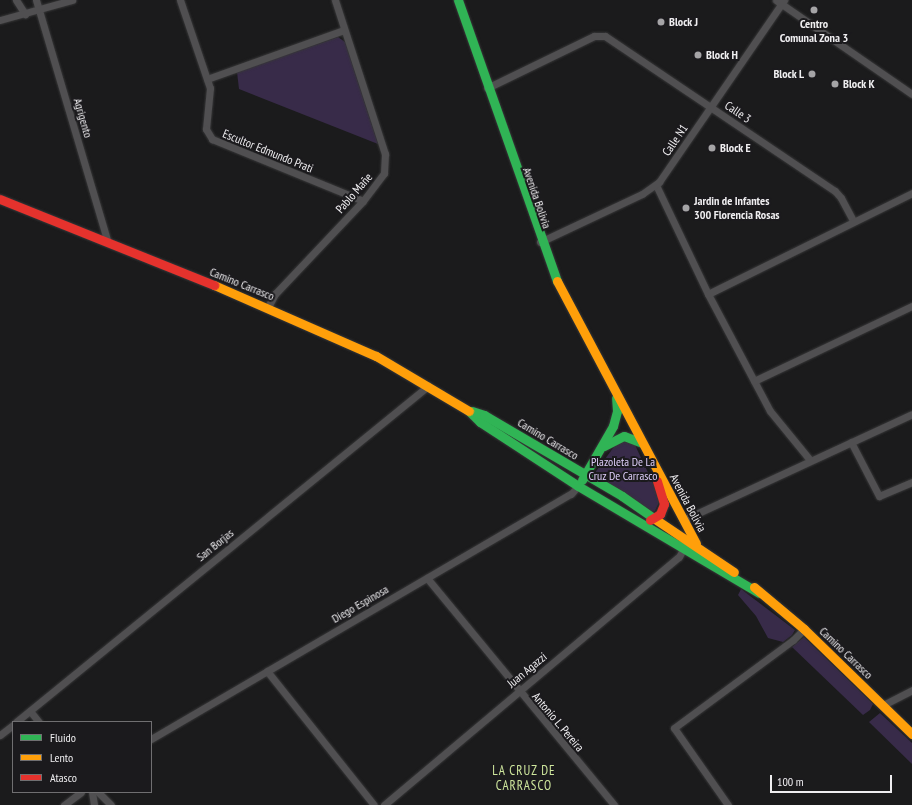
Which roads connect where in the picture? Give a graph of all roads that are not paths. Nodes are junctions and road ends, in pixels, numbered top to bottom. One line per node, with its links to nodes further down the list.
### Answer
1 (16, 0): 9 (street)
2 (36, 0): 8 (street, Agrigento)
3 (72, 0): 8 (street)
4 (180, 0): 12 (street, Escultor Edmundo Prati)
5 (334, 0): 11 (street, Pablo Mañe)
6 (461, 1): 13 (main road, Avenida Bolivia)
7 (781, 1): 14 (street); 15 (street, Calle N1)
8 (39, 11): 9 (street); 22 (street, Agrigento)
9 (25, 14): 10 (street)
10 (0, 20)
11 (344, 30): 12 (street); 19 (street, Pablo Mañe)
12 (207, 79): 19 (street, Escultor Edmundo Prati)
13 (487, 88): 15 (street, Calle 3); 21 (main road, Avenida Bolivia)
14 (912, 94)
15 (711, 107): 16 (street, Calle N1); 20 (street, Calle 3)
16 (656, 185): 21 (street, Calle N1); 23 (street)
17 (912, 193): 20 (street)
18 (0, 199): 22 (main road, Camino Carrasco)
19 (363, 201): 25 (street, Pablo Mañe)
20 (853, 221): 23 (street)
21 (540, 242): 28 (main road, Avenida Bolivia)
22 (108, 243): 25 (main road, Camino Carrasco)
23 (708, 294): 26 (street)
24 (912, 306): 26 (street)
25 (268, 307): 27 (main road, Camino Carrasco)
26 (754, 381): 34 (street)
27 (428, 386): 29 (main road, Camino Carrasco); 51 (street, San Borjas)
28 (615, 394): 32 (main road, Avenida Bolivia); 33 (main road, Avenida Bolivia)
29 (467, 409): 36 (main road, Camino Carrasco); 38 (main road, Camino Carrasco)
30 (912, 414): 31 (street)
31 (851, 442): 34 (street); 37 (street)
32 (642, 443): 33 (main road); 35 (main road, Avenida Bolivia)
33 (603, 446): 36 (main road, Avenida Bolivia)
34 (810, 460): 41 (street)
35 (658, 472): 40 (main road, Avenida Bolivia); 41 (main road, Avenida Bolivia)
36 (585, 475): 38 (main road, Avenida Bolivia); 40 (main road, Camino Carrasco)
37 (912, 482)
38 (578, 486): 39 (main road, Camino Carrasco); 44 (street, Diego Espinosa)
39 (614, 507): 40 (main road, Camino Carrasco); 43 (main road, Camino Carrasco)
40 (656, 518): 42 (main road, Camino Carrasco)
41 (683, 520): 42 (main road, Avenida Bolivia)
42 (696, 544): 45 (main road, Camino Carrasco)
43 (684, 549): 45 (main road, Camino Carrasco); 49 (street, Juan Agazzi)
44 (427, 578): 47 (street, Diego Espinosa); 49 (street, Antonio L. Pereira)
45 (759, 593): 46 (main road, Camino Carrasco)
46 (804, 629): 50 (main road, Camino Carrasco); 67 (street)
47 (267, 671): 57 (street, Diego Espinosa); 64 (street)
48 (912, 690): 50 (street)
49 (518, 692): 65 (street, Juan Agazzi); 66 (street, Antonio L. Pereira)
50 (883, 705): 55 (main road, Camino Carrasco)
51 (30, 711): 52 (street, San Borjas); 53 (street)
52 (17, 721)
53 (38, 721)
54 (12, 726): 56 (street)
55 (912, 734)
56 (0, 735)
57 (152, 738)
58 (80, 793): 61 (street)
59 (92, 793): 62 (street)
60 (99, 793): 63 (street)
61 (64, 805)
62 (94, 805)
63 (111, 805)
64 (374, 805)
65 (384, 805)
66 (614, 805)
67 (728, 805)

